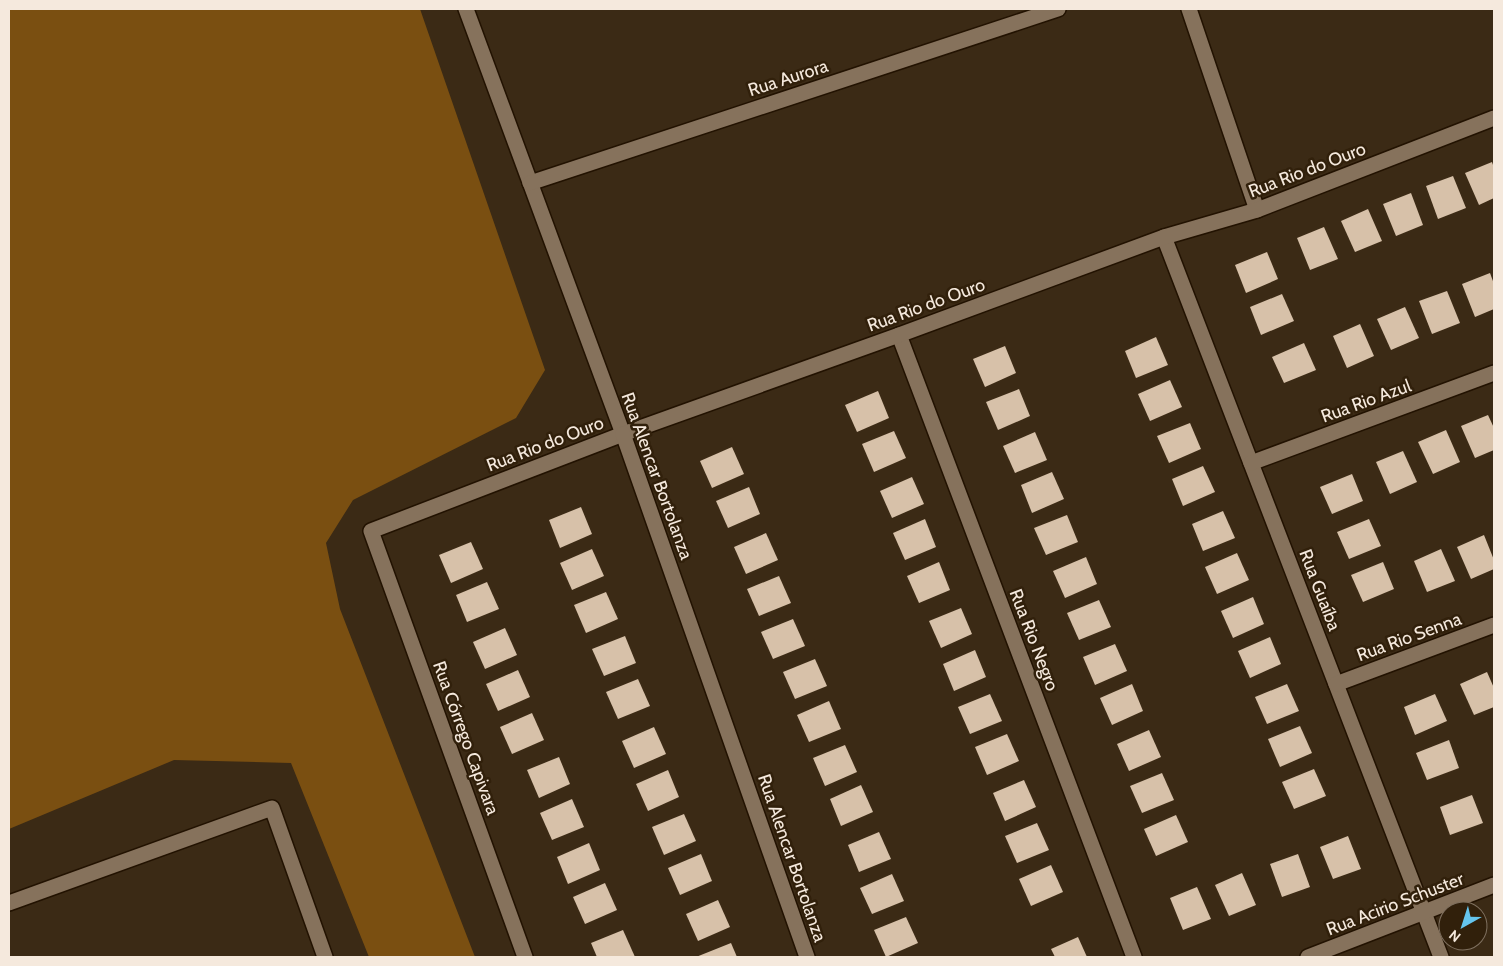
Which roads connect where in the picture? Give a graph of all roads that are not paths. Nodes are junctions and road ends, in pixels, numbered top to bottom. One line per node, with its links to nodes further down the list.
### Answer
1 (466, 9): 5 (street, Rua Alencar Bortolanza)
2 (1058, 9): 5 (street, Rua Aurora)
3 (1189, 9): 6 (street)
4 (1494, 118): 6 (street, Rua Rio do Ouro)
5 (530, 183): 10 (street, Rua Alencar Bortolanza)
6 (1257, 210): 7 (street, Rua Rio do Ouro)
7 (1164, 237): 8 (street, Rua Rio do Ouro); 11 (street, Rua Guaíba)
8 (898, 335): 10 (street, Rua Rio do Ouro); 21 (street, Rua Rio Negro)
9 (1494, 373): 11 (street, Rua Rio Azul)
10 (622, 434): 12 (street, Rua Rio do Ouro); 20 (street, Rua Alencar Bortolanza)
11 (1251, 463): 14 (street, Rua Guaíba)
12 (371, 531): 19 (street, Rua Córrego Capivara)
13 (1494, 625): 14 (street, Rua Rio Senna)
14 (1336, 684): 17 (street, Rua Guaíba)
15 (1494, 885): 17 (street, Rua Acirio Schuster)
16 (9, 903): 18 (street)
17 (1424, 912): 22 (street, Rua Acirio Schuster); 23 (street, Rua Guaíba)
18 (325, 957)
19 (525, 957)
20 (807, 957)
21 (1134, 957)
22 (1308, 957)
23 (1441, 957)

